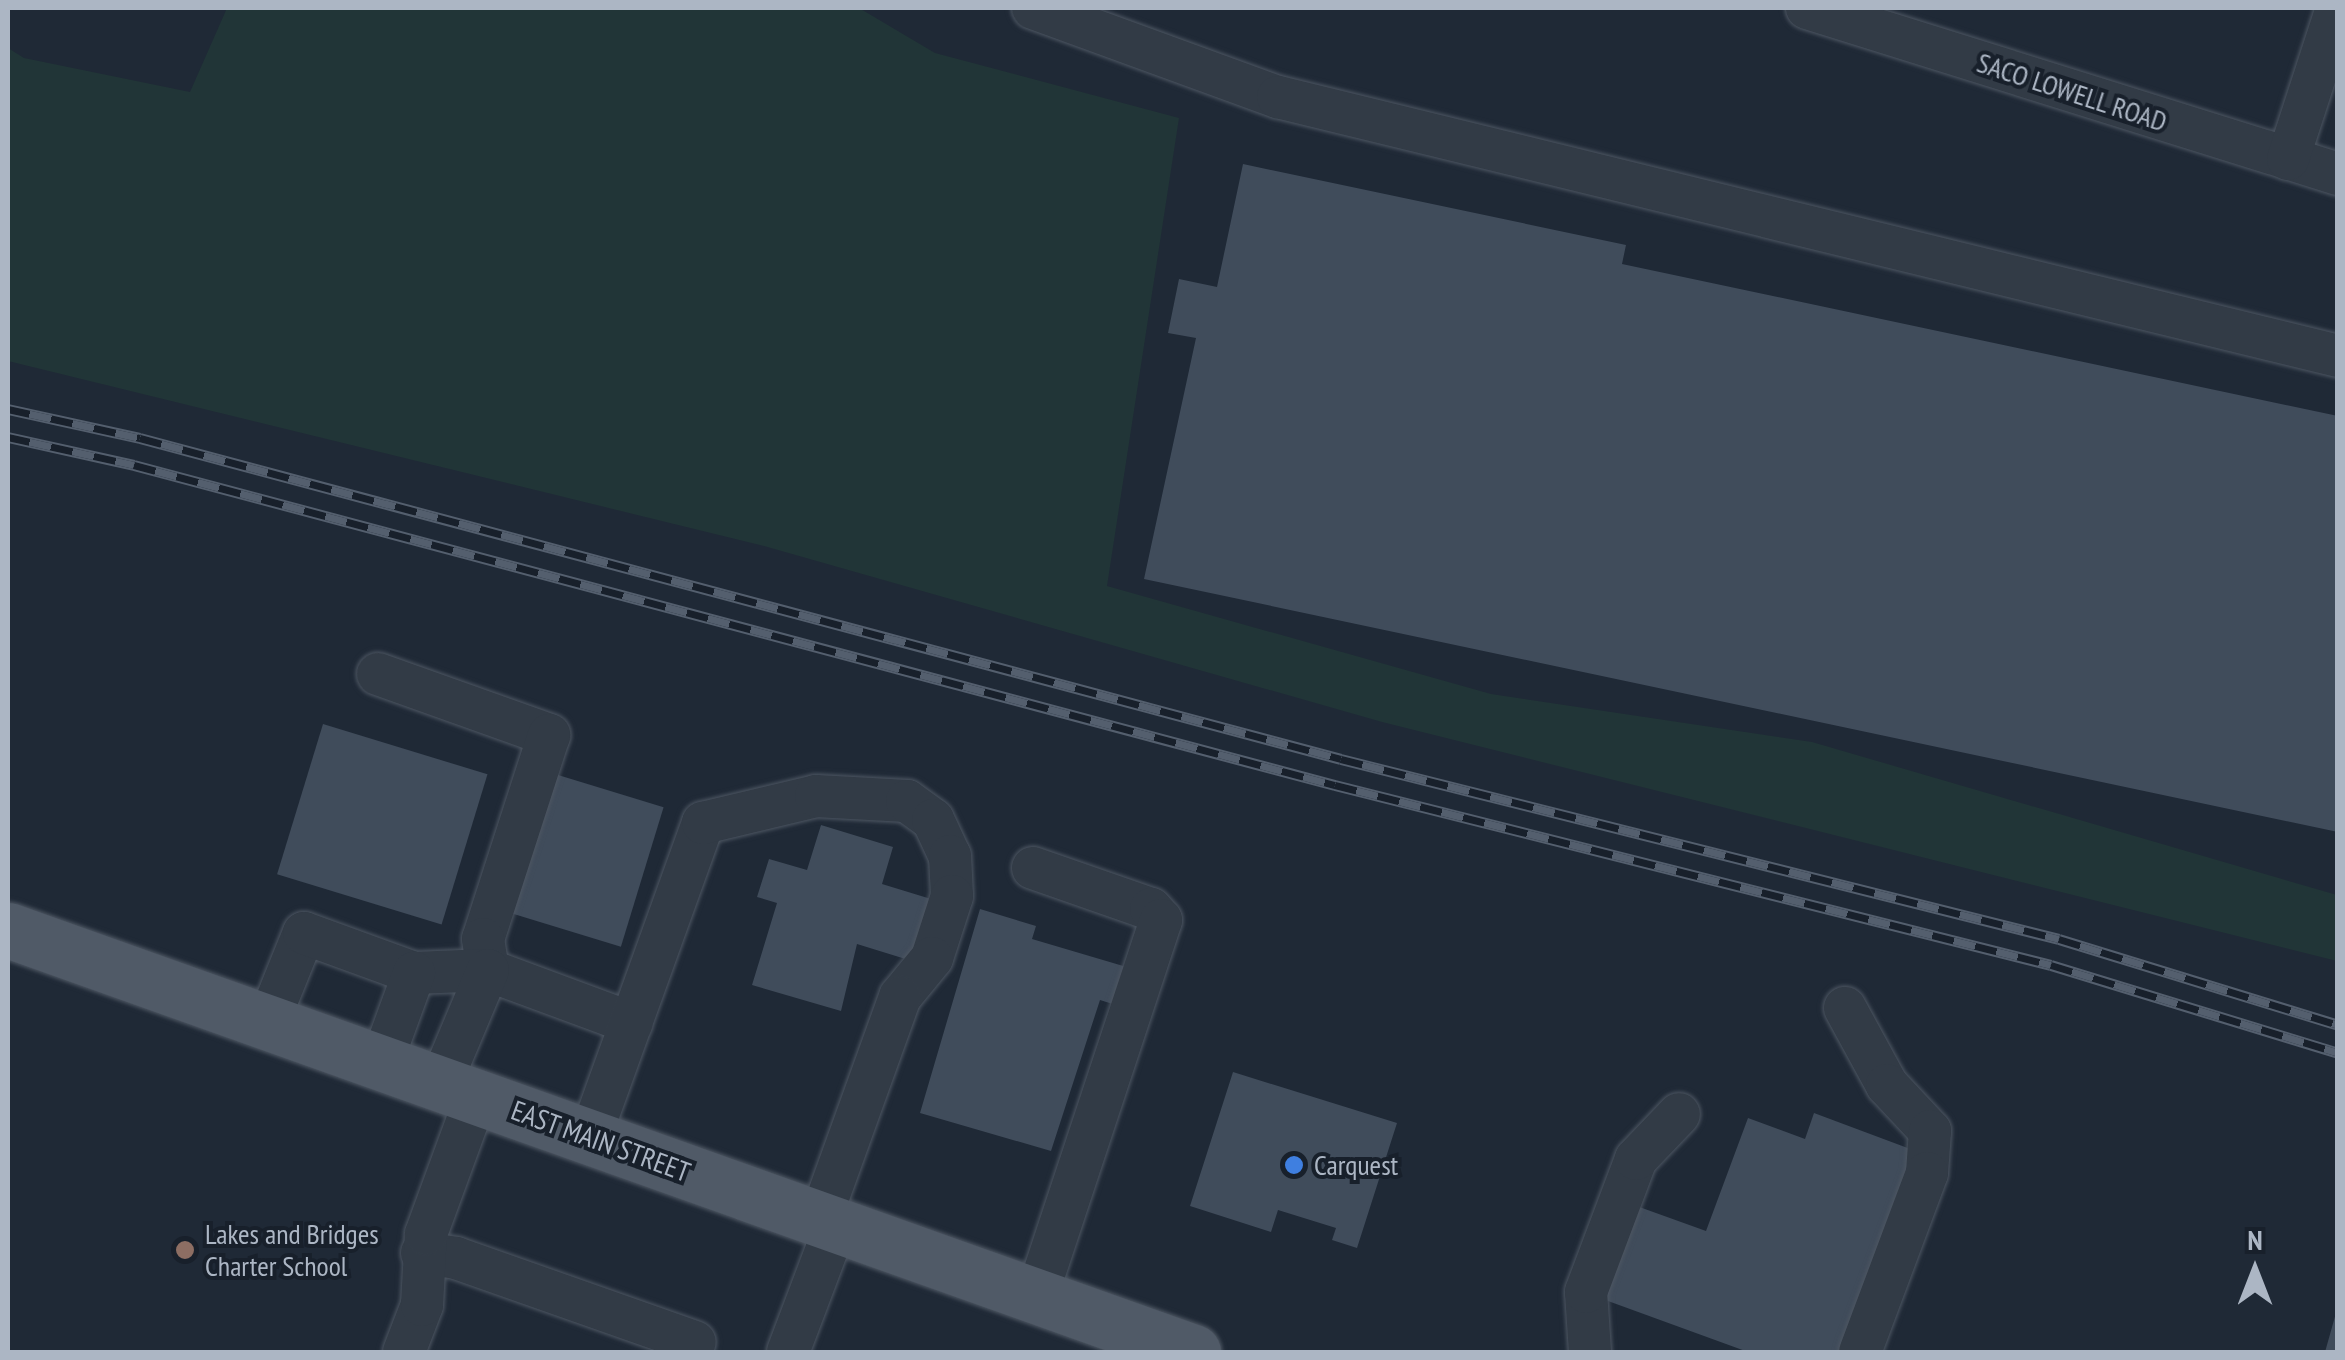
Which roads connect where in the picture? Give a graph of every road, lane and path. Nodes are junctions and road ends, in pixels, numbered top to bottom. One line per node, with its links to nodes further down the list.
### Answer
1 (1033, 8): 7 (street)
2 (1807, 8): 5 (street, SACO LOWELL ROAD)
3 (2337, 8): 4 (street)
4 (2329, 60): 5 (street)
5 (2288, 158): 6 (street, SACO LOWELL ROAD)
6 (2338, 174)
7 (2338, 356)
8 (378, 674): 11 (street)
9 (1033, 868): 22 (street)
10 (8, 930): 14 (main road, EAST MAIN STREET)
11 (488, 970): 12 (street); 15 (street); 17 (street)
12 (414, 972): 14 (street); 16 (street)
13 (1845, 1008): 28 (street)
14 (268, 1022): 16 (main road, EAST MAIN STREET)
15 (631, 1022): 19 (street); 20 (street)
16 (382, 1061): 17 (main road, EAST MAIN STREET)
17 (458, 1090): 19 (main road, EAST MAIN STREET); 21 (street)
18 (1678, 1114): 27 (street)
19 (590, 1138): 20 (main road, EAST MAIN STREET)
20 (828, 1222): 22 (main road, EAST MAIN STREET); 25 (street)
21 (422, 1253): 23 (street); 24 (street)
22 (1036, 1297): 26 (main road, EAST MAIN STREET)
23 (695, 1342)
24 (404, 1352)
25 (788, 1352)
26 (1192, 1352)
27 (1590, 1352)
28 (1860, 1352)

